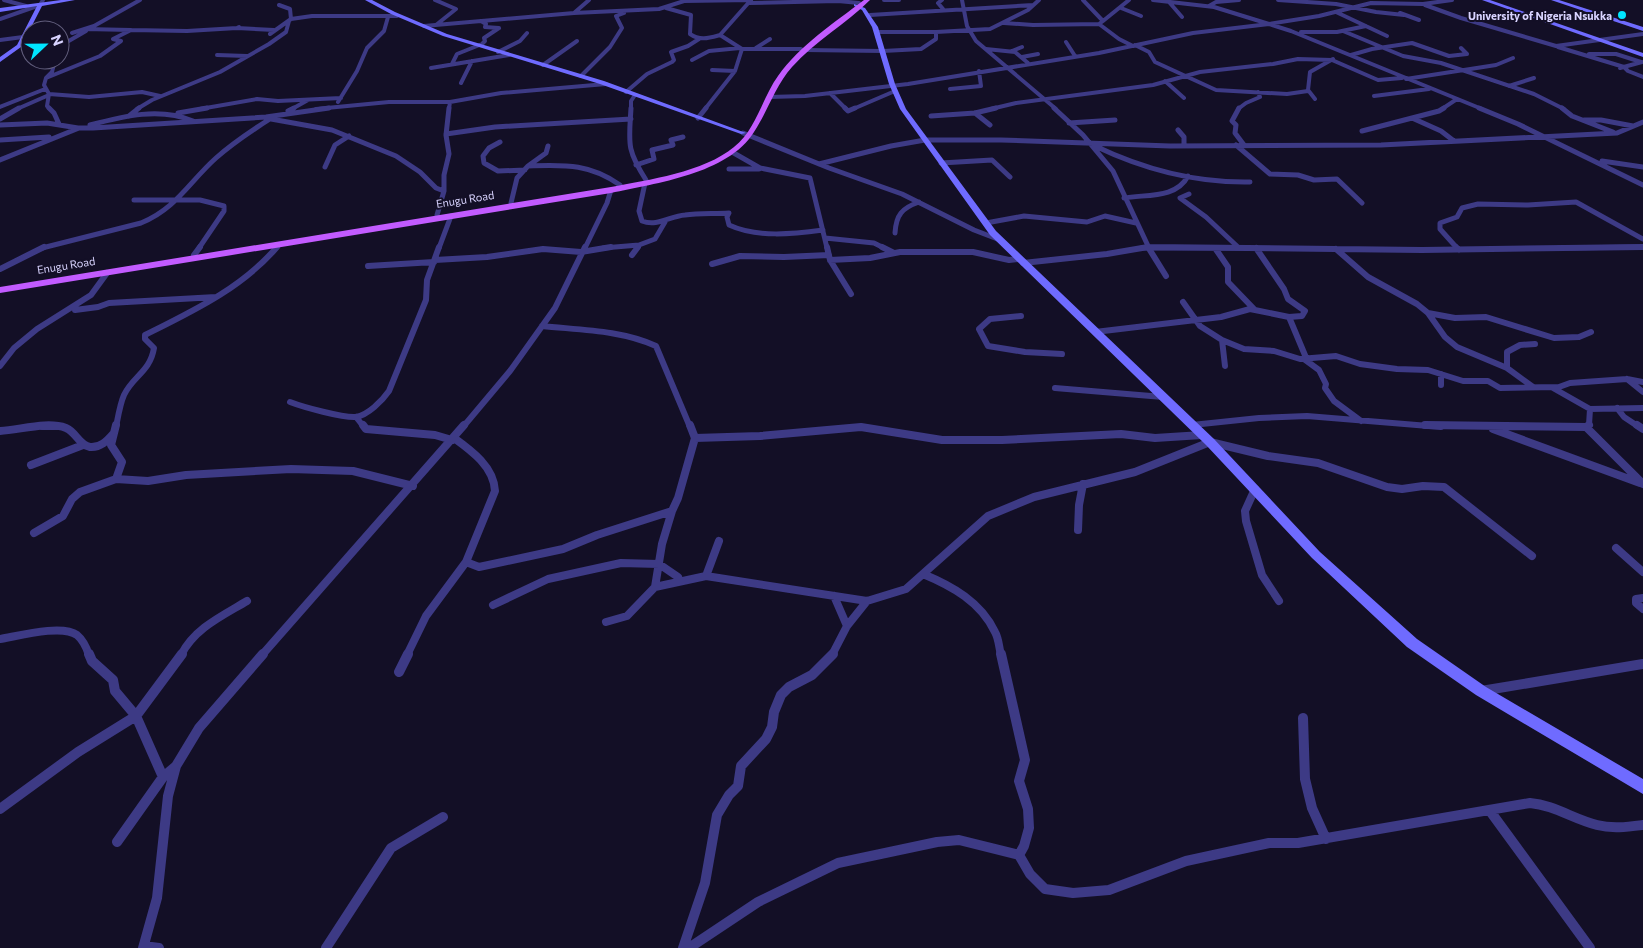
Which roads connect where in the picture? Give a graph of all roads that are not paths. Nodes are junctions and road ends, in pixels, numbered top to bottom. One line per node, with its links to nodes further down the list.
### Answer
1 (4, 0): 31 (street)
2 (71, 0): 24 (main road)
3 (140, 0): 59 (street)
4 (368, 0): 43 (main road)
5 (435, 0): 56 (street)
6 (589, 0): 42 (street)
7 (884, 0): 8 (street)
8 (899, 0)
9 (942, 0): 37 (street)
10 (962, 0): 35 (street)
11 (1039, 0): 30 (street)
12 (1083, 0): 50 (street)
13 (1129, 0): 36 (street)
14 (1153, 0): 25 (street)
15 (1239, 0): 32 (street)
16 (1278, 0): 33 (street)
17 (1360, 0): 27 (street)
18 (1414, 0): 28 (street)
19 (1452, 0): 28 (street)
20 (1485, 0): 81 (street)
21 (1554, 0): 63 (main road)
22 (750, 1): 23 (street); 34 (street); 73 (street)
23 (817, 1): 26 (street)
24 (41, 2): 31 (main road); 47 (street); 48 (main road)
25 (1169, 2): 32 (street); 46 (street)
26 (861, 3): 44 (main road); 95 (main road)
27 (1373, 3): 28 (street); 33 (street); 41 (street)
28 (1423, 4): 88 (street)
29 (279, 5): 49 (street)
30 (1033, 5): 35 (street); 53 (street)
31 (26, 6): 38 (main road)
32 (1209, 6): 55 (street)
33 (1352, 7): 40 (street); 41 (street)
34 (666, 8): 39 (street); 77 (street)
35 (964, 8): 37 (street); 62 (street)
36 (1121, 8): 45 (street); 50 (street)
37 (943, 9): 44 (street)
38 (0, 10)
39 (631, 11): 42 (street); 126 (street)
40 (1336, 12): 55 (street); 58 (street)
41 (1394, 12): 51 (street)
42 (574, 13): 52 (street)
43 (388, 15): 49 (street); 57 (main road); 148 (street)
44 (870, 15): 65 (main road)
45 (1141, 16)
46 (1182, 17)
47 (0, 19)
48 (32, 20)
49 (290, 20): 61 (street); 104 (street)
50 (1103, 20): 54 (street)
51 (1419, 20)
52 (481, 21): 56 (street); 85 (street)
53 (1003, 23): 54 (street); 62 (street)
54 (1099, 24): 87 (street)
55 (1269, 24): 67 (street); 87 (street)
56 (436, 25): 57 (street)
57 (424, 26): 85 (main road)
58 (1366, 26): 64 (street); 74 (street)
59 (85, 29): 60 (street); 68 (street); 80 (street)
60 (131, 30): 61 (street); 128 (street)
61 (274, 30): 71 (street)
62 (968, 30): 66 (street); 94 (street)
63 (1643, 30)
64 (1343, 31): 70 (street); 90 (street)
65 (876, 32): 66 (street); 96 (main road)
66 (936, 32): 96 (street)
67 (1294, 32): 70 (street); 86 (street)
68 (72, 33)
69 (528, 33): 98 (street)
70 (1327, 33): 76 (street)
71 (270, 34)
72 (1643, 34): 81 (street)
73 (720, 35): 77 (street); 93 (street)
74 (1387, 36)
75 (20, 38): 79 (street)
76 (1330, 38)
77 (699, 39): 140 (street)
78 (770, 39): 91 (street)
79 (0, 40)
80 (70, 40)
81 (1600, 40): 88 (street); 103 (street)
82 (578, 41): 116 (street)
83 (1066, 42): 105 (street)
84 (20, 44): 111 (main road)
85 (479, 45): 98 (main road); 115 (street)
86 (1332, 45): 106 (street); 110 (street)
87 (1134, 46): 105 (street); 125 (street)
88 (1556, 46): 100 (street)
89 (1022, 47): 97 (street)
90 (1382, 47): 92 (street); 106 (street); 120 (street)
91 (756, 48): 93 (street); 95 (street)
92 (1461, 48)
93 (741, 49): 112 (street); 123 (street)
94 (986, 49): 97 (street); 117 (street)
95 (803, 50): 96 (street); 147 (main road); 181 (main road, Enugu Road)
96 (883, 51): 135 (main road)
97 (1012, 51): 109 (street)
98 (498, 52): 102 (main road)
99 (1038, 54): 109 (street)
100 (1580, 54): 114 (street); 118 (street)
101 (217, 55): 104 (street)
102 (509, 55): 113 (street); 116 (main road)
103 (1643, 55)
104 (247, 56): 145 (street)
105 (1076, 56): 109 (street)
106 (1351, 56): 110 (street); 130 (street)
107 (1573, 56): 118 (street)
108 (1513, 58): 120 (street)
109 (1026, 59): 117 (street)
110 (1334, 59): 125 (street); 130 (street); 139 (street)
111 (0, 60)
112 (692, 60)
113 (472, 61): 115 (street); 132 (street)
114 (1643, 62): 118 (street)
115 (452, 64): 119 (street)
116 (543, 65): 126 (main road)
117 (1006, 67): 124 (street); 150 (street)
118 (1624, 67): 127 (street)
119 (431, 68)
120 (1459, 69): 130 (street); 134 (street)
121 (52, 70): 128 (street)
122 (712, 70): 123 (street)
123 (735, 71): 163 (street)
124 (979, 71): 135 (street); 137 (street)
125 (1186, 75): 131 (street); 141 (street)
126 (581, 76): 133 (main road)
127 (1643, 77)
128 (46, 78): 136 (street)
129 (1534, 78): 134 (street)
130 (1405, 79): 138 (street)
131 (1165, 81): 149 (street); 150 (street)
132 (461, 83)
133 (606, 84): 140 (main road); 154 (street)
134 (1508, 86): 168 (street)
135 (894, 88): 142 (street); 142 (street); 187 (main road)
136 (44, 89): 143 (street); 155 (street)
137 (950, 89)
138 (1429, 89): 146 (street); 153 (street)
139 (1308, 91): 141 (street); 151 (street)
140 (626, 92): 144 (main road)
141 (1258, 92): 193 (street)
142 (830, 93): 147 (street)
143 (49, 95): 145 (street); 162 (street); 173 (street)
144 (635, 95): 163 (main road); 166 (street)
145 (160, 96): 160 (street)
146 (1374, 96)
147 (769, 97): 181 (main road)
148 (341, 98): 152 (street); 156 (street)
149 (1184, 98)
150 (1044, 99): 157 (street); 170 (street)
151 (1314, 99)
152 (308, 100): 158 (street); 159 (street)
153 (1457, 100): 164 (street); 185 (street)
154 (450, 102): 156 (street); 180 (street)
155 (0, 107)
156 (336, 107): 159 (street)
157 (975, 113): 161 (street); 174 (street)
158 (169, 115): 160 (street); 169 (street)
159 (281, 115): 165 (street); 169 (street)
160 (129, 116): 176 (street)
161 (931, 116)
162 (0, 118)
163 (698, 118): 181 (main road)
164 (1412, 118): 178 (street); 188 (street)
165 (270, 119): 182 (street); 216 (street)
166 (631, 119): 180 (street); 200 (street)
167 (1116, 120): 170 (street)
168 (1582, 120): 175 (street); 179 (street)
169 (195, 122): 176 (street)
170 (1069, 123): 190 (street)
171 (1642, 123): 175 (street)
172 (0, 124): 173 (street)
173 (59, 124): 176 (street)
174 (990, 125)
175 (1633, 126): 179 (street)
176 (78, 128): 183 (street)
177 (1178, 130): 191 (street)
178 (1362, 131)
179 (1617, 133): 185 (street)
180 (446, 134): 213 (street)
181 (745, 134): 195 (main road); 199 (street); 208 (main road, Enugu Road)
182 (349, 136): 201 (street); 213 (street)
183 (54, 137): 186 (street); 196 (street)
184 (683, 137): 200 (street)
185 (1546, 137): 188 (street); 197 (street)
186 (0, 140)
187 (925, 140): 190 (street); 198 (main road); 199 (street)
188 (1454, 141): 193 (street)
189 (500, 142): 203 (street)
190 (1091, 144): 191 (street); 206 (street); 215 (street)
191 (1184, 145): 192 (street)
192 (1236, 145): 193 (street); 220 (street)
193 (1244, 145)
194 (548, 146): 203 (street)
195 (732, 152): 204 (street); 208 (main road)
196 (0, 160)
197 (1595, 161): 202 (street); 211 (street)
198 (941, 163): 207 (street); 224 (main road)
199 (819, 164): 218 (street)
200 (636, 165): 208 (street)
201 (326, 167)
202 (1643, 167)
203 (526, 168): 210 (street); 219 (street)
204 (764, 168): 205 (street); 226 (street)
205 (729, 169)
206 (1188, 176): 209 (street); 215 (street)
207 (1010, 177)
208 (645, 181): 210 (main road, Enugu Road); 212 (main road); 223 (street)
209 (1250, 182)
210 (620, 185): 219 (main road, Enugu Road)
211 (1643, 185)
212 (611, 190): 222 (main road); 240 (street)
213 (444, 191): 221 (street)
214 (1189, 194): 236 (street)
215 (1124, 198): 225 (street)
216 (177, 199): 217 (street); 243 (street); 249 (street)
217 (134, 200)
218 (919, 202): 227 (street); 230 (street)
219 (511, 203): 221 (main road, Enugu Road)
220 (1362, 203)
221 (438, 215): 243 (main road, Enugu Road)
222 (451, 216): 231 (main road); 245 (street)
223 (665, 222): 226 (street); 232 (street)
224 (986, 223): 225 (street); 230 (main road)
225 (1136, 223): 233 (street)
226 (823, 230): 228 (street)
227 (895, 233)
228 (825, 238): 242 (street); 244 (street)
229 (1643, 238): 239 (street)
230 (1000, 240): 246 (main road)
231 (279, 245): 250 (main road); 254 (street)
232 (639, 245): 240 (street); 241 (street)
233 (1148, 247): 235 (street); 246 (street); 251 (street)
234 (1643, 247): 239 (street)
235 (1215, 248): 236 (street); 257 (street)
236 (1239, 248): 237 (street)
237 (1256, 248): 238 (street); 260 (street)
238 (1336, 249): 239 (street); 258 (street)
239 (1459, 250)
240 (582, 252): 245 (street); 262 (street)
241 (632, 254)
242 (894, 254): 244 (street); 246 (street)
243 (194, 255): 252 (main road, Enugu Road)
244 (829, 258): 247 (street); 253 (street)
245 (434, 261): 248 (street); 286 (street)
246 (1021, 261): 263 (main road)
247 (712, 264)
248 (368, 266)
249 (0, 269)
250 (107, 274): 252 (main road); 256 (street)
251 (1166, 276)
252 (0, 289)
253 (851, 294)
254 (218, 297): 256 (street); 293 (street)
255 (1183, 302): 261 (street)
256 (76, 306): 269 (street)
257 (1254, 309): 260 (street); 261 (street)
258 (1428, 312): 264 (street); 271 (street)
259 (1021, 316): 267 (street)
260 (1289, 317): 268 (street)
261 (1194, 319): 263 (street); 265 (street)
262 (542, 326): 294 (street); 295 (street)
263 (1095, 332): 281 (main road)
264 (1591, 332)
265 (1222, 340): 268 (street); 270 (street)
266 (1536, 344): 271 (street)
267 (1062, 354)
268 (1305, 360): 272 (street); 287 (street)
269 (0, 366)
270 (1225, 366)
271 (1507, 368): 277 (street)
272 (1441, 374): 276 (street); 277 (street)
273 (1627, 379): 274 (street); 275 (street); 279 (street)
274 (1643, 382)
275 (1570, 383): 277 (street); 280 (street)
276 (1441, 385)
277 (1537, 387): 280 (street)
278 (1055, 388): 281 (street)
279 (1643, 392)
280 (1566, 396): 285 (street)
281 (1163, 397): 288 (main road)
282 (290, 402): 286 (street)
283 (1617, 408): 284 (street); 285 (street); 291 (street)
284 (1643, 408)
285 (1590, 409): 290 (street)
286 (356, 417): 295 (street)
287 (1363, 422): 288 (street); 289 (street)
288 (1192, 425): 296 (main road)
289 (1489, 427): 290 (street); 301 (street)
290 (1586, 427): 301 (street)
291 (1643, 429)
292 (0, 431): 297 (street)
293 (114, 433): 297 (street); 299 (street)
294 (695, 438): 296 (street); 304 (street)
295 (453, 439): 302 (street); 310 (street)
296 (1206, 439): 300 (street); 303 (main road); 309 (street)
297 (83, 445): 298 (street)
298 (31, 465)
299 (116, 479): 302 (street); 306 (street)
300 (1083, 484): 305 (street); 313 (street)
301 (1643, 484)
302 (413, 486): 332 (street)
303 (1255, 489): 321 (street); 329 (main road)
304 (672, 511): 310 (street); 311 (street)
305 (1078, 530)
306 (34, 534)
307 (719, 541): 314 (street)
308 (1616, 548): 312 (street)
309 (1532, 556)
310 (466, 562): 328 (street)
311 (659, 564): 315 (street); 316 (street); 322 (street)
312 (1643, 572)
313 (923, 574): 320 (street); 341 (street)
314 (706, 576): 316 (street); 317 (street)
315 (678, 578)
316 (655, 587): 324 (street)
317 (834, 596): 320 (street); 325 (street)
318 (1643, 598): 323 (street)
319 (247, 601): 330 (street)
320 (867, 601): 325 (street)
321 (1279, 601)
322 (493, 605)
323 (1643, 609)
324 (606, 622)
325 (847, 626): 345 (street)
326 (0, 639): 330 (street)
327 (1643, 664): 329 (street)
328 (398, 672)
329 (1481, 691): 334 (main road)
330 (136, 716): 333 (street); 335 (street)
331 (1303, 718): 339 (street)
332 (176, 766): 333 (street); 342 (street)
333 (163, 777): 340 (street)
334 (1643, 787)
335 (0, 809)
336 (1490, 811): 338 (street); 339 (street); 347 (street)
337 (443, 816): 344 (street)
338 (1643, 825)
339 (1326, 839): 341 (street)
340 (117, 842)
341 (1019, 855): 346 (street)
342 (143, 947): 343 (street)
343 (159, 948)
344 (326, 948)
345 (683, 948)
346 (689, 948)
347 (1590, 948)

